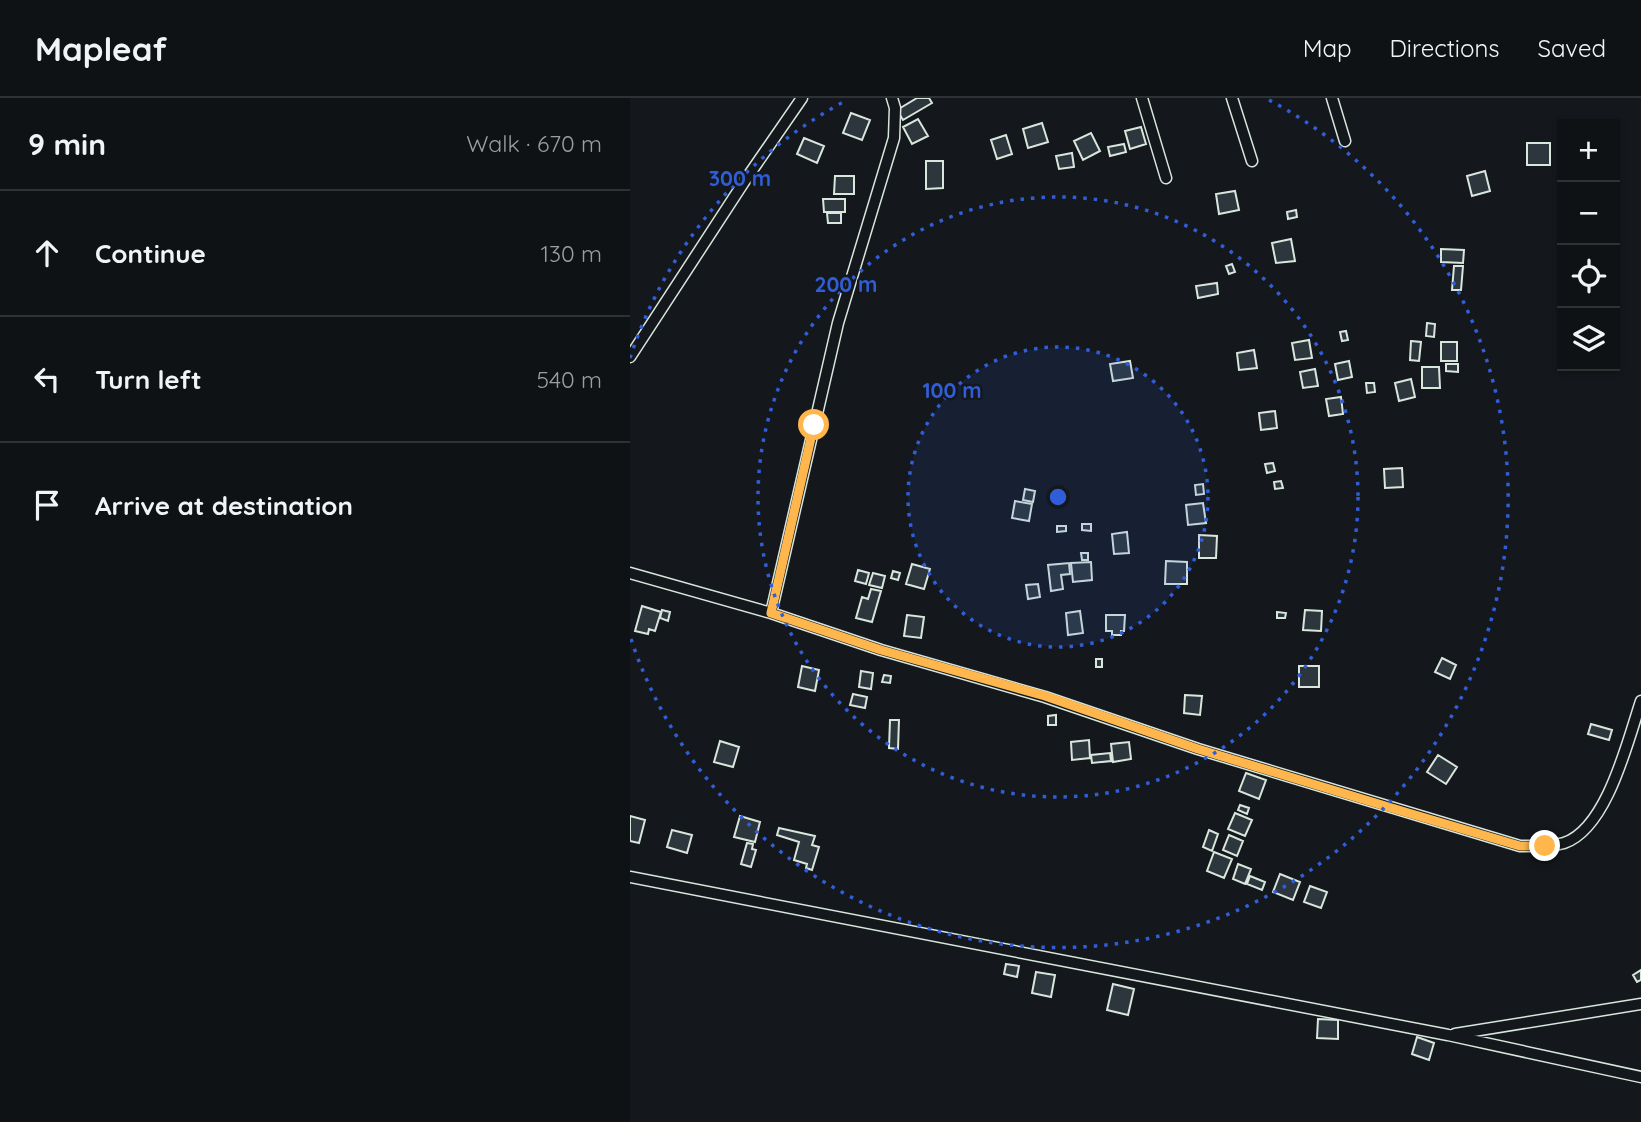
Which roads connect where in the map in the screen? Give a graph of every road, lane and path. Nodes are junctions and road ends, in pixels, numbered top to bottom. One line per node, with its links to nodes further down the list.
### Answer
1 (802, 98): 9 (street)
2 (892, 98): 11 (street)
3 (1142, 98): 8 (street)
4 (1232, 98): 7 (street)
5 (1332, 98): 6 (street)
6 (1345, 141)
7 (1252, 161)
8 (1166, 178)
9 (630, 358)
10 (630, 573): 11 (street)
11 (771, 613): 12 (street)
12 (1641, 701)
13 (630, 877): 15 (street)
14 (1641, 1004): 15 (street)
15 (1448, 1035): 16 (street)
16 (1641, 1077)

